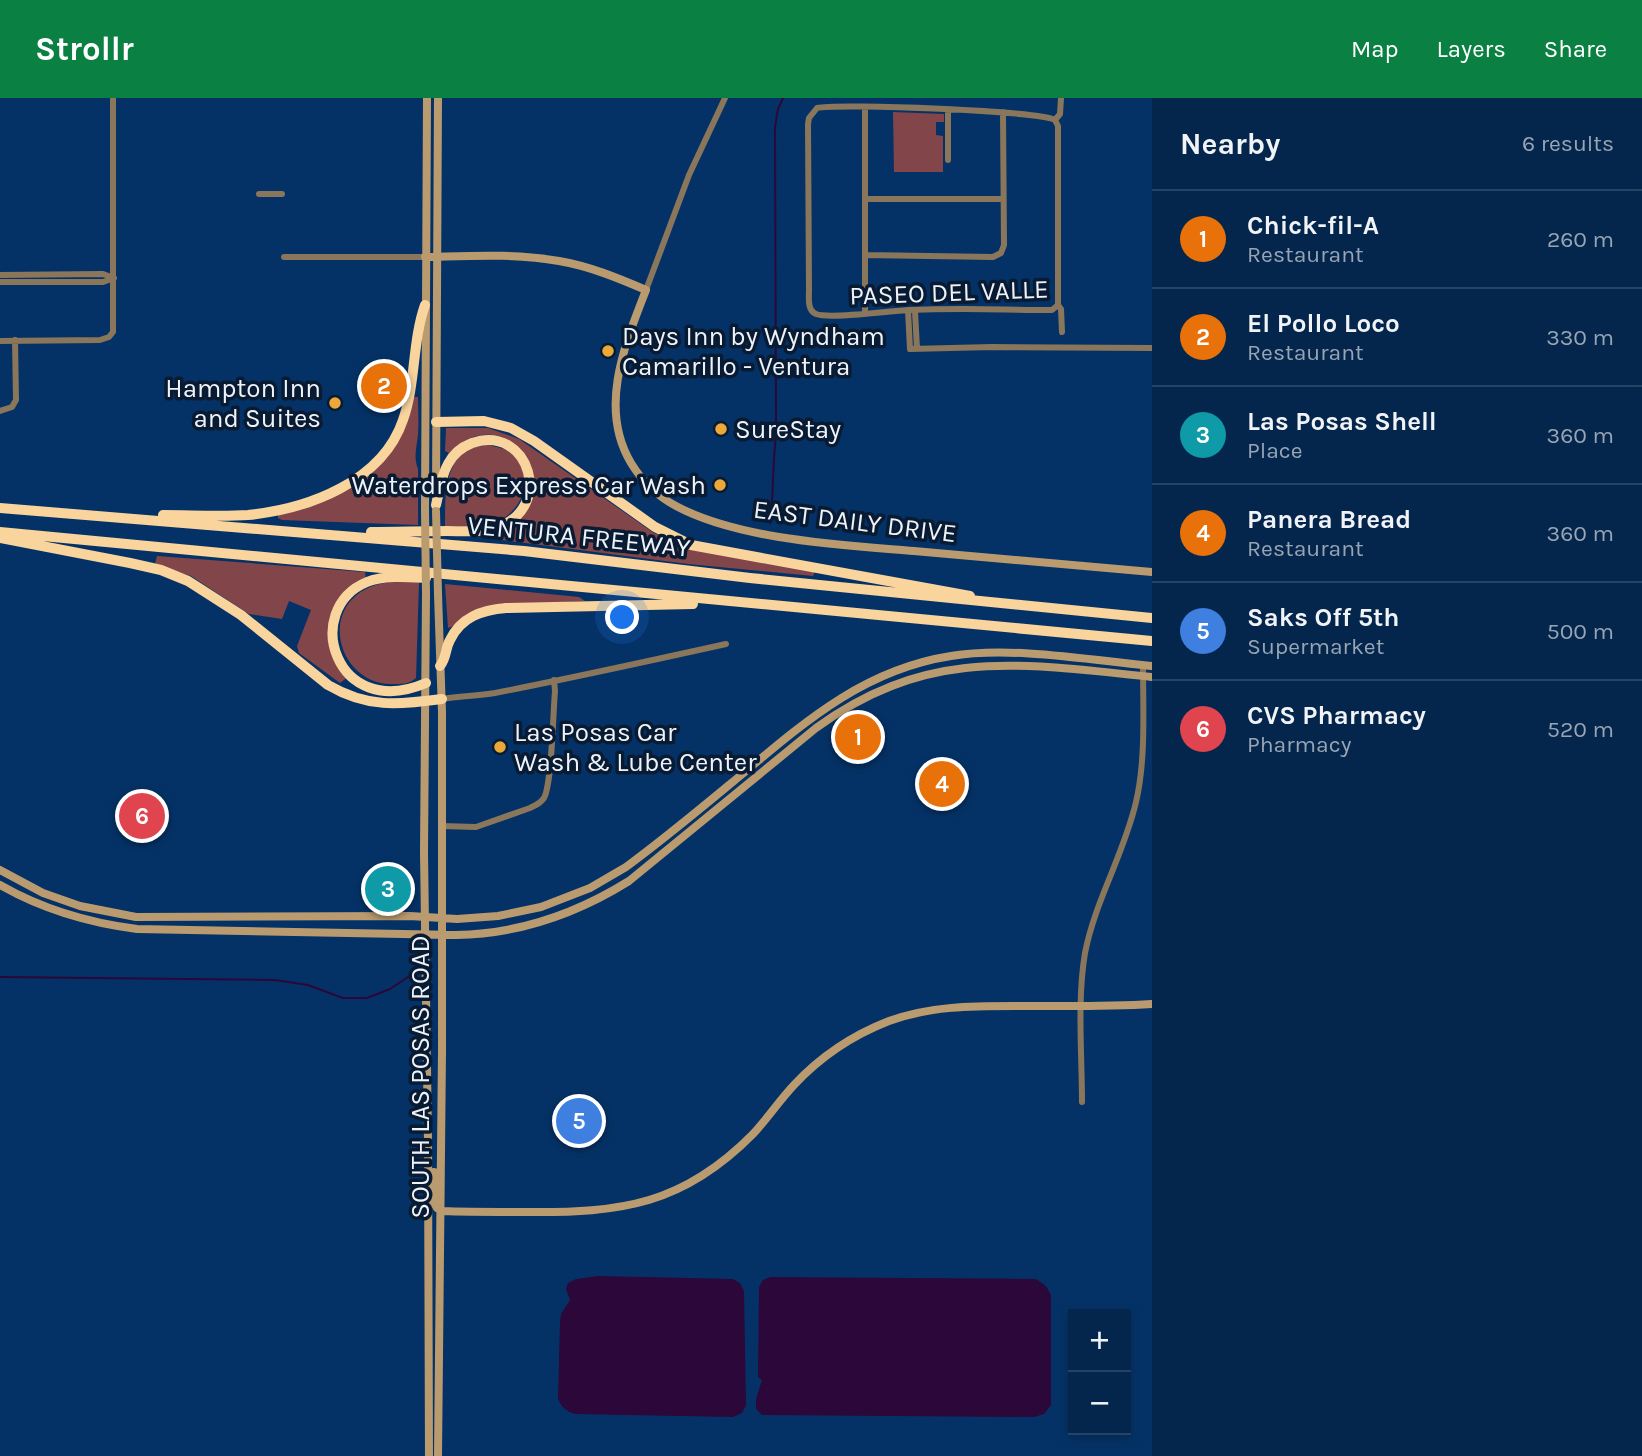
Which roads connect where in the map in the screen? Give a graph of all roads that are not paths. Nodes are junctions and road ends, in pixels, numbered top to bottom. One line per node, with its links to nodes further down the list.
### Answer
1 (113, 98): 22 (street)
2 (427, 98): 19 (main road)
3 (438, 98): 20 (main road)
4 (725, 98): 24 (street)
5 (910, 98): 8 (street)
6 (1061, 98): 11 (street)
7 (865, 107): 8 (street); 15 (street); 28 (street, PASEO DEL VALLE)
8 (909, 108): 9 (street)
9 (948, 110): 10 (street); 12 (street)
10 (1003, 112): 11 (street); 16 (street)
11 (1055, 120): 26 (street)
12 (948, 160)
13 (258, 194): 14 (street)
14 (282, 194)
15 (864, 199): 16 (street); 17 (street)
16 (1003, 199): 17 (street)
17 (865, 255): 28 (street)
18 (284, 257): 19 (street)
19 (425, 257): 20 (main road); 25 (main road)
20 (438, 257): 24 (main road); 34 (main road)
21 (0, 275): 22 (street)
22 (114, 278): 23 (street); 30 (street)
23 (0, 282)
24 (646, 290): 41 (main road, EAST DAILY DRIVE)
25 (425, 305): 34 (main road); 37 (highway)
26 (1058, 306): 27 (street, PASEO DEL VALLE); 29 (street, PASEO DEL VALLE)
27 (912, 310): 28 (street, PASEO DEL VALLE); 32 (street)
28 (865, 314)
29 (1062, 332)
30 (15, 340): 31 (street); 33 (street)
31 (0, 341)
32 (1152, 348)
33 (0, 411)
34 (431, 422): 36 (main road); 44 (highway)
35 (0, 508): 37 (highway, VENTURA FREEWAY)
36 (432, 508): 39 (highway); 49 (main road, SOUTH LAS POSAS ROAD, bridge); 52 (main road, SOUTH LAS POSAS ROAD, bridge)
37 (94, 517): 39 (highway, VENTURA FREEWAY)
38 (0, 532): 42 (highway, VENTURA FREEWAY)
39 (307, 533): 44 (highway, VENTURA FREEWAY)
40 (0, 538): 54 (highway)
41 (1152, 572)
42 (508, 580): 43 (highway, VENTURA FREEWAY); 52 (highway)
43 (727, 602): 46 (highway, VENTURA FREEWAY); 49 (highway)
44 (1013, 606): 45 (highway, VENTURA FREEWAY)
45 (1152, 618)
46 (1152, 641)
47 (726, 644): 51 (street)
48 (1148, 665): 50 (street); 59 (main road)
49 (440, 666): 53 (main road, SOUTH LAS POSAS ROAD)
50 (1148, 676): 61 (main road); 63 (street)
51 (554, 680): 53 (street); 55 (street)
52 (426, 683): 54 (main road, SOUTH LAS POSAS ROAD)
53 (442, 699): 54 (highway); 55 (main road, SOUTH LAS POSAS ROAD)
54 (426, 701): 58 (main road, SOUTH LAS POSAS ROAD)
55 (441, 826): 59 (main road, SOUTH LAS POSAS ROAD)
56 (0, 870): 58 (main road)
57 (0, 885): 60 (main road)
58 (425, 916): 59 (main road); 60 (main road, SOUTH LAS POSAS ROAD)
59 (441, 918): 61 (main road, SOUTH LAS POSAS ROAD)
60 (425, 933): 61 (main road); 65 (main road, SOUTH LAS POSAS ROAD)
61 (441, 934): 66 (main road, SOUTH LAS POSAS ROAD)
62 (1152, 1004): 63 (main road)
63 (1082, 1006): 64 (street); 66 (main road)
64 (1082, 1102)
65 (428, 1141): 66 (main road); 67 (main road, SOUTH LAS POSAS ROAD)
66 (442, 1211): 68 (main road, SOUTH LAS POSAS ROAD)
67 (429, 1456)
68 (438, 1456)

